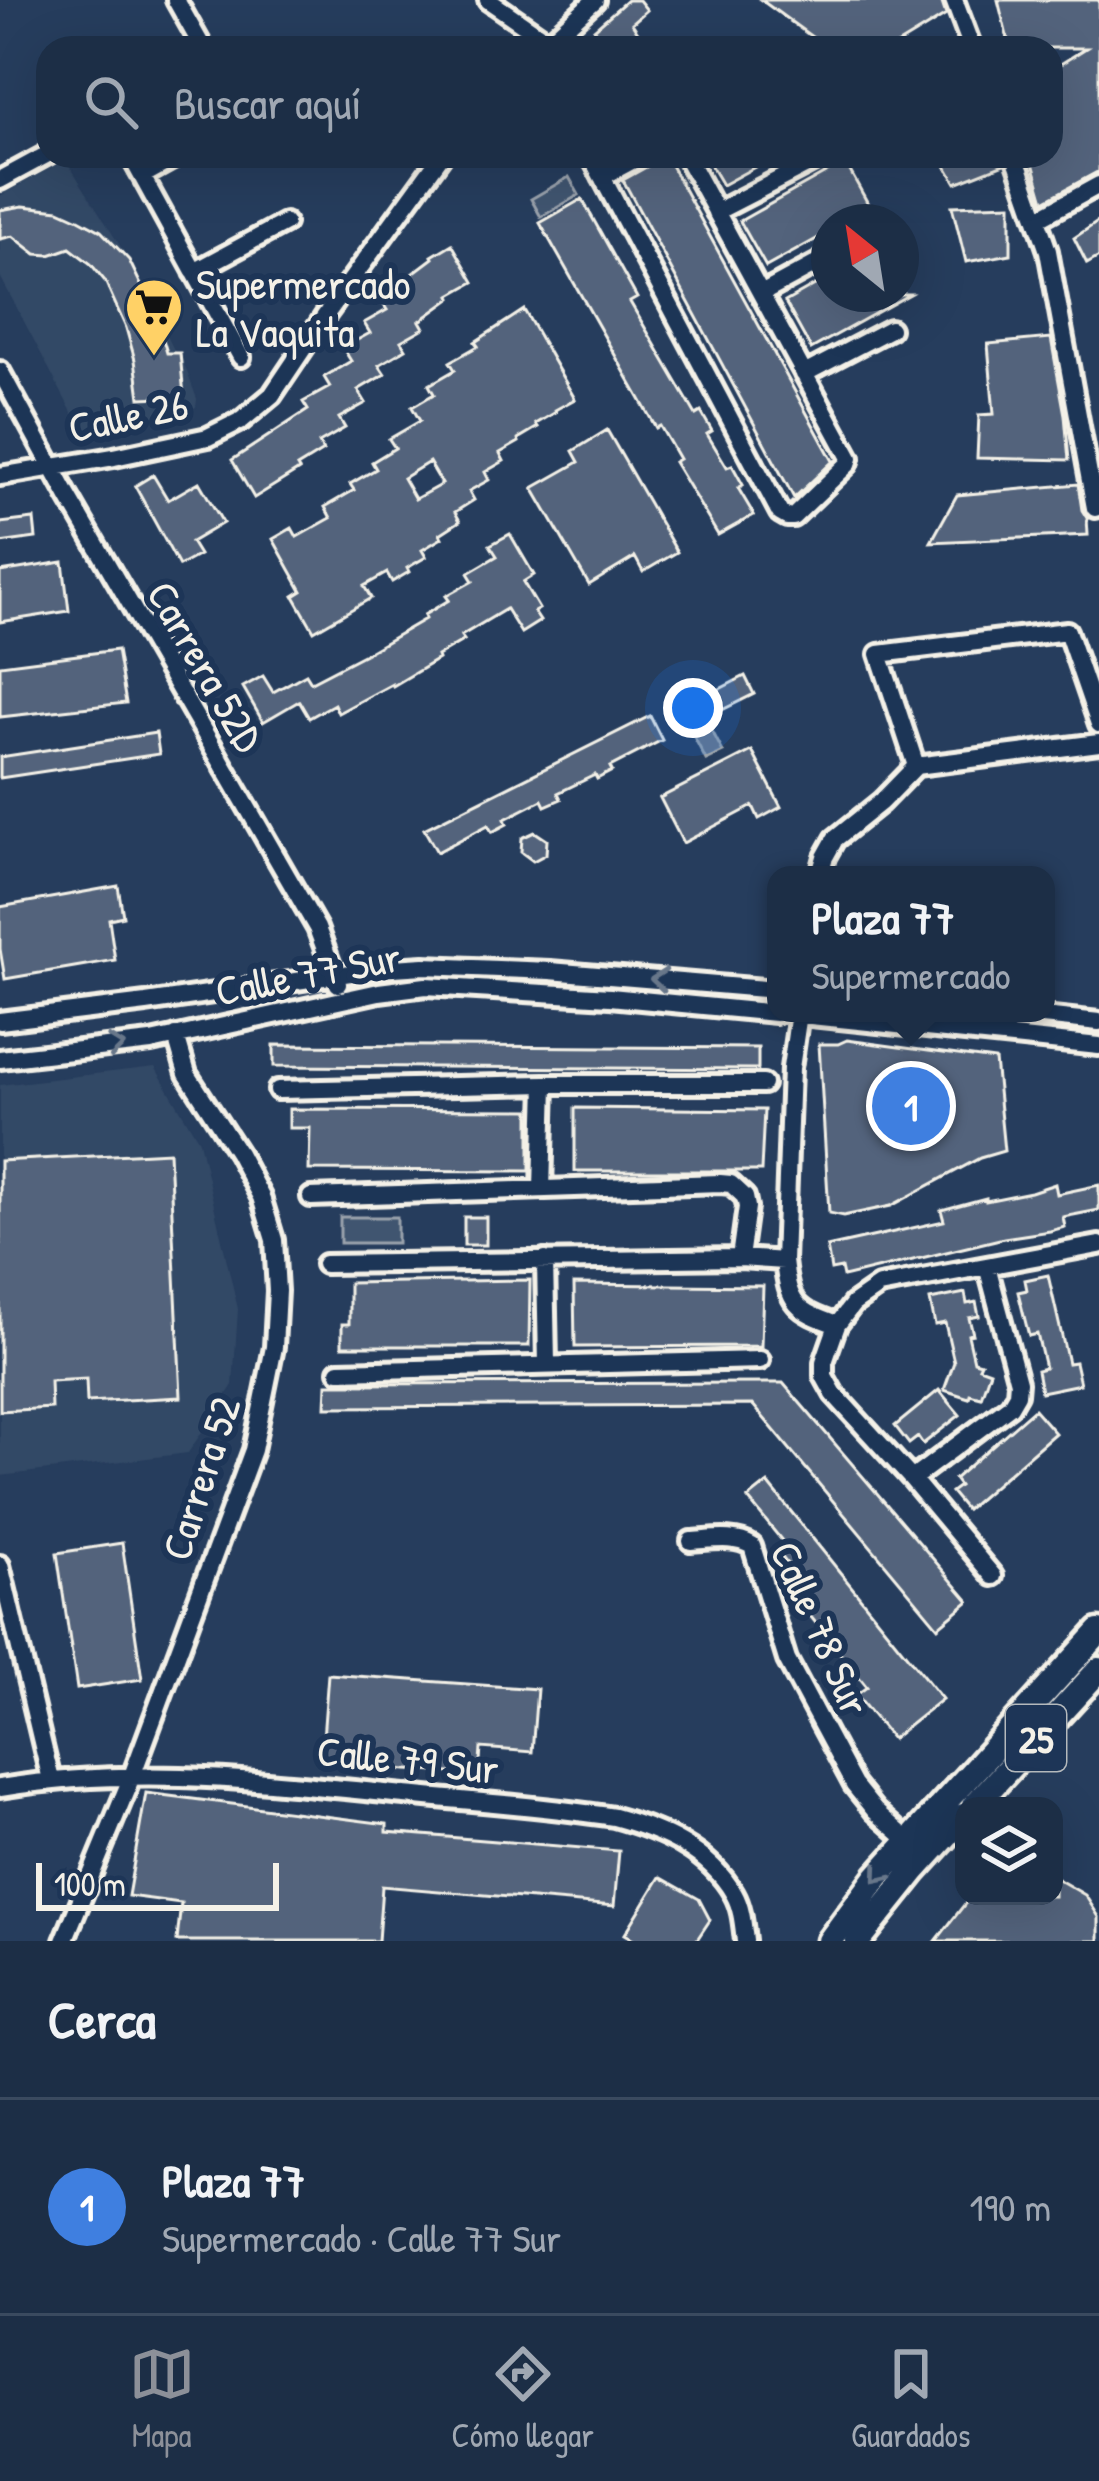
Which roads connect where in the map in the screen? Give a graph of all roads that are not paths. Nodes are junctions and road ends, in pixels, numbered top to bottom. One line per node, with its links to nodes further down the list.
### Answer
1 (176, 0): 5 (street)
2 (488, 0): 6 (street)
3 (595, 0): 7 (street)
4 (954, 0): 8 (street)
5 (196, 36)
6 (534, 36)
7 (556, 36)
8 (968, 36)
9 (36, 160): 20 (street)
10 (138, 168): 18 (street)
11 (156, 168): 18 (street)
12 (432, 168): 33 (street, Calle 26)
13 (598, 168): 19 (street)
14 (619, 168): 19 (street)
15 (692, 168): 22 (street)
16 (801, 168): 22 (street)
17 (1019, 168): 23 (street)
18 (142, 176): 26 (street)
19 (602, 177): 31 (street)
20 (0, 180)
21 (1099, 185): 23 (street)
22 (716, 212): 27 (street)
23 (1037, 219): 38 (street)
24 (285, 224): 26 (street)
25 (811, 266): 27 (street)
26 (194, 272): 29 (street)
27 (761, 294): 31 (street)
28 (890, 329): 31 (street)
29 (241, 358)
30 (0, 370): 32 (street, Carrera 52D)
31 (804, 374)
32 (40, 444): 34 (street, Carrera 52D); 35 (street)
33 (83, 463): 34 (street, Calle 26); 37 (street)
34 (54, 468): 35 (street, Calle 26); 37 (street, Carrera 52D)
35 (25, 473): 36 (street, Calle 26)
36 (0, 476)
37 (68, 496): 43 (street, Carrera 52D)
38 (1095, 508)
39 (1099, 724): 41 (street)
40 (1099, 743): 41 (street)
41 (916, 766): 42 (street)
42 (822, 866)
43 (336, 976): 44 (street, Calle 77 Sur, one-way to 43); 45 (street, Carrera 52D); 48 (street, Calle 77 Sur)
44 (767, 989)
45 (342, 1000): 46 (street, Calle 77 Sur); 52 (street, Calle 77 Sur)
46 (767, 1011)
47 (1055, 1017): 51 (street)
48 (0, 1021)
49 (788, 1022): 63 (street)
50 (873, 1022): 53 (street, Calle 77 Sur)
51 (1099, 1022)
52 (176, 1036): 54 (street, Calle 77 Sur, one-way to 52); 77 (street, Carrera 52)
53 (1099, 1046)
54 (0, 1059)
55 (545, 1084): 56 (street); 57 (street); 58 (street)
56 (763, 1084)
57 (278, 1090)
58 (542, 1189): 59 (street); 61 (street)
59 (311, 1197)
60 (1099, 1245): 65 (street)
61 (740, 1258): 62 (street); 63 (street)
62 (545, 1261): 64 (street); 68 (street)
63 (784, 1261): 66 (street)
64 (325, 1264)
65 (987, 1266): 66 (street); 70 (street)
66 (837, 1325): 70 (street)
67 (760, 1360): 68 (street)
68 (547, 1364): 69 (street)
69 (339, 1371)
70 (912, 1479): 73 (street)
71 (691, 1541): 82 (street, Calle 78 Sur)
72 (0, 1565): 74 (street)
73 (993, 1576)
74 (6, 1613): 78 (street)
75 (1099, 1632): 82 (highway, 25)
76 (1099, 1670): 80 (highway, 25)
77 (132, 1776): 78 (street, Calle 79 Sur); 83 (street, Carrera 52); 84 (street, Calle 79 Sur)
78 (51, 1780): 79 (street, Calle 79 Sur)
79 (0, 1788)
80 (982, 1797)
81 (955, 1826): 86 (highway, 25)
82 (908, 1841): 85 (highway, 25, one-way to 85)
83 (64, 1941)
84 (745, 1941)
85 (830, 1941)
86 (858, 1941)

